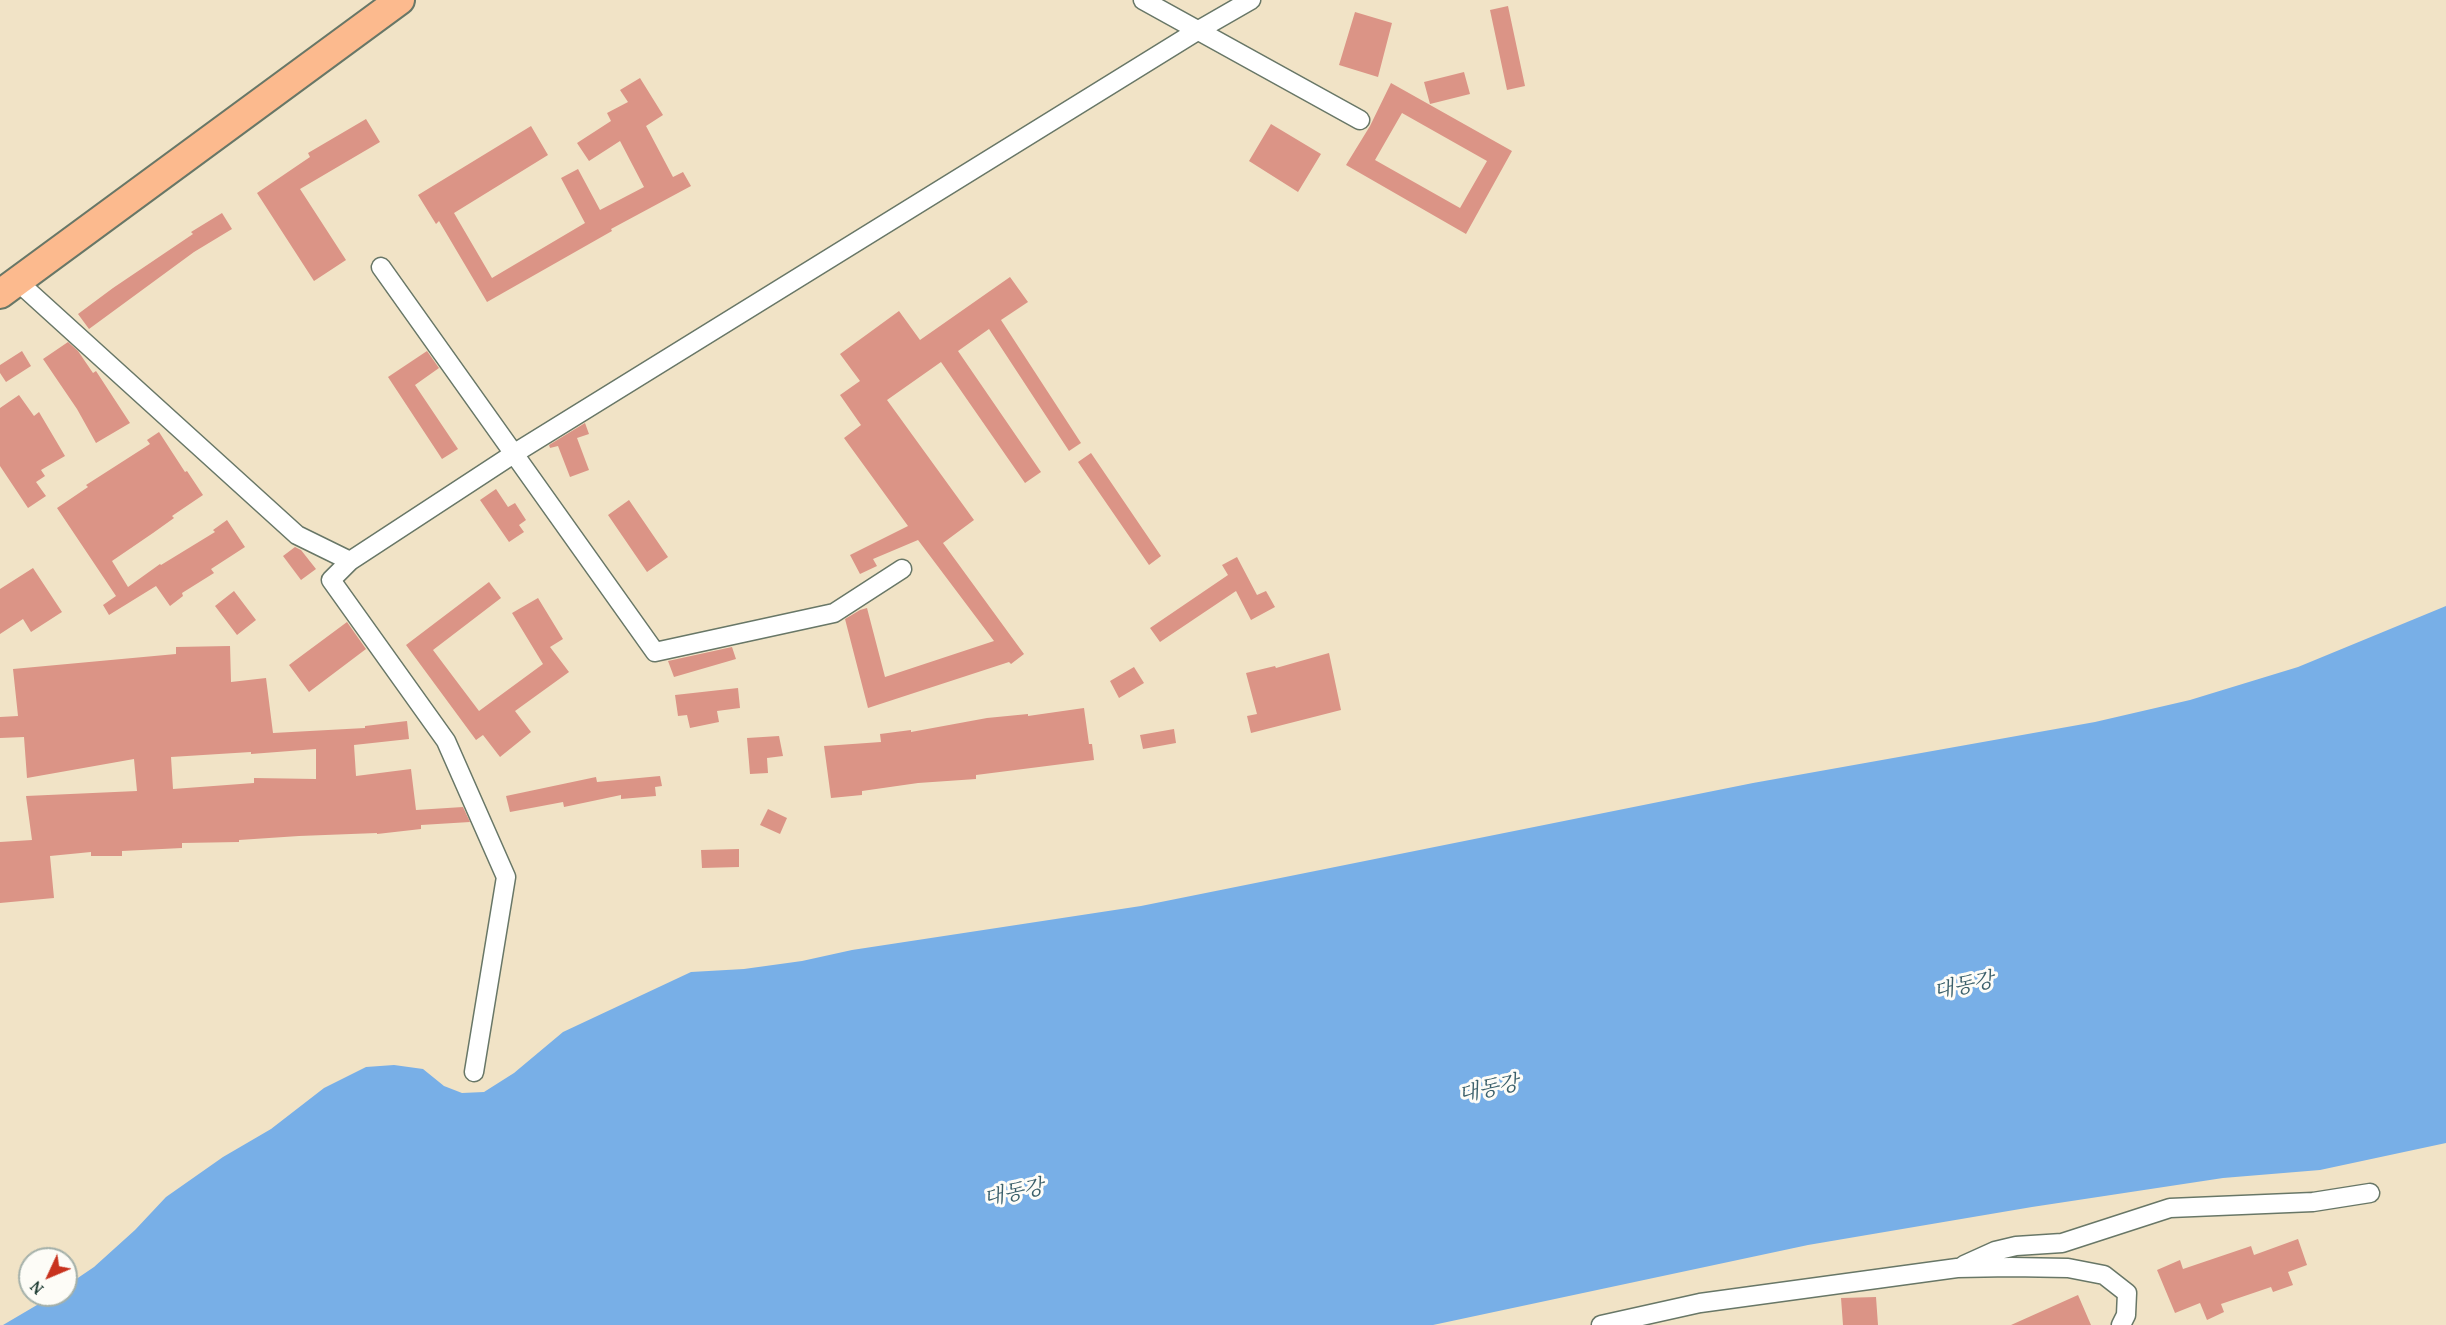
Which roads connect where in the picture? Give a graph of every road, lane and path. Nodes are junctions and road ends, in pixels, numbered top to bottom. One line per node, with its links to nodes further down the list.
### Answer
1 (400, 0): 7 (main road)
2 (1143, 0): 4 (street)
3 (1251, 0): 4 (street)
4 (1197, 31): 5 (street); 8 (street)
5 (1360, 120)
6 (381, 267): 8 (street)
7 (8, 287): 9 (street)
8 (515, 453): 9 (street); 10 (street)
9 (350, 561): 11 (street)
10 (902, 569)
11 (474, 1072)
12 (2370, 1193): 13 (street)
13 (1957, 1268): 14 (street); 15 (street)
14 (1601, 1325)
15 (2121, 1325)

